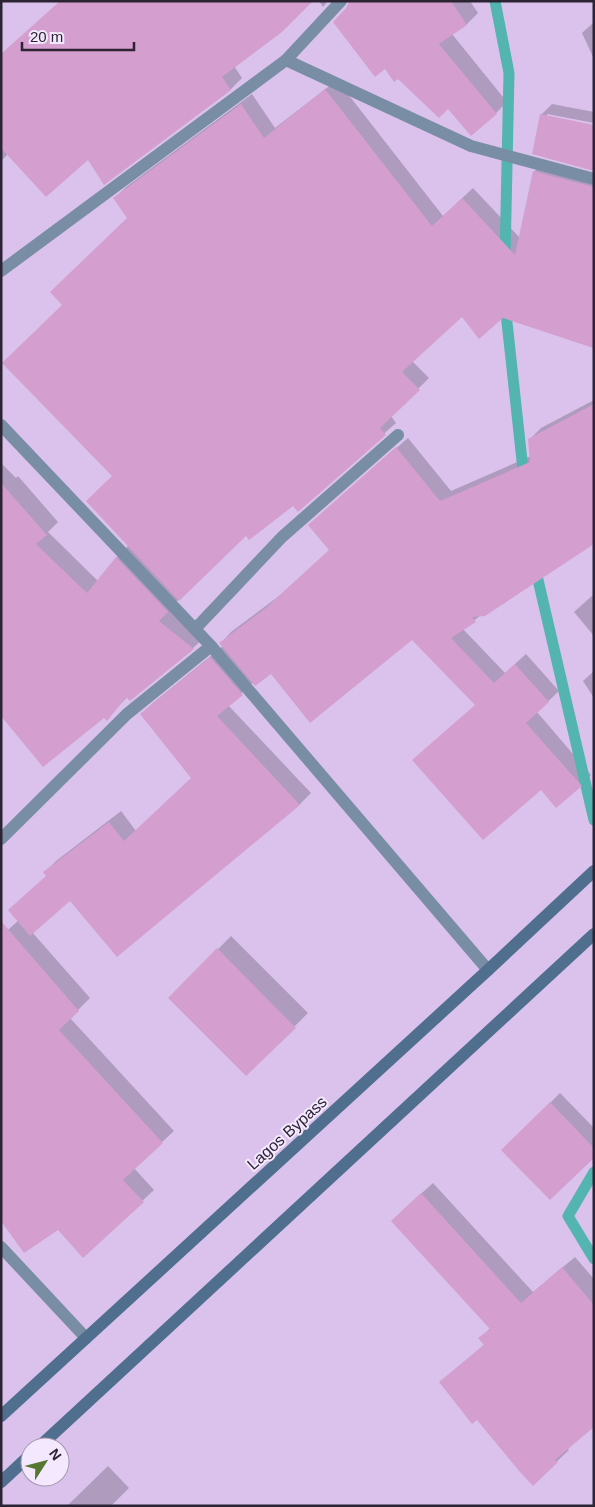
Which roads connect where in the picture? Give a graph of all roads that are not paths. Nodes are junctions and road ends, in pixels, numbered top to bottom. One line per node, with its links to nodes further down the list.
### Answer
1 (341, 1): 2 (street)
2 (286, 60): 3 (street); 4 (street)
3 (594, 179)
4 (1, 271)
5 (1, 425): 7 (street)
6 (398, 435): 7 (street)
7 (195, 629): 8 (street)
8 (211, 646): 9 (street); 12 (street)
9 (1, 839)
10 (594, 872): 12 (main road, Lagos Bypass)
11 (594, 934): 16 (main road)
12 (488, 970): 14 (main road, Lagos Bypass)
13 (1, 1247): 14 (street)
14 (86, 1338): 15 (main road, Lagos Bypass)
15 (1, 1416)
16 (50, 1437)
17 (20, 1464): 18 (main road)
18 (1, 1482)

